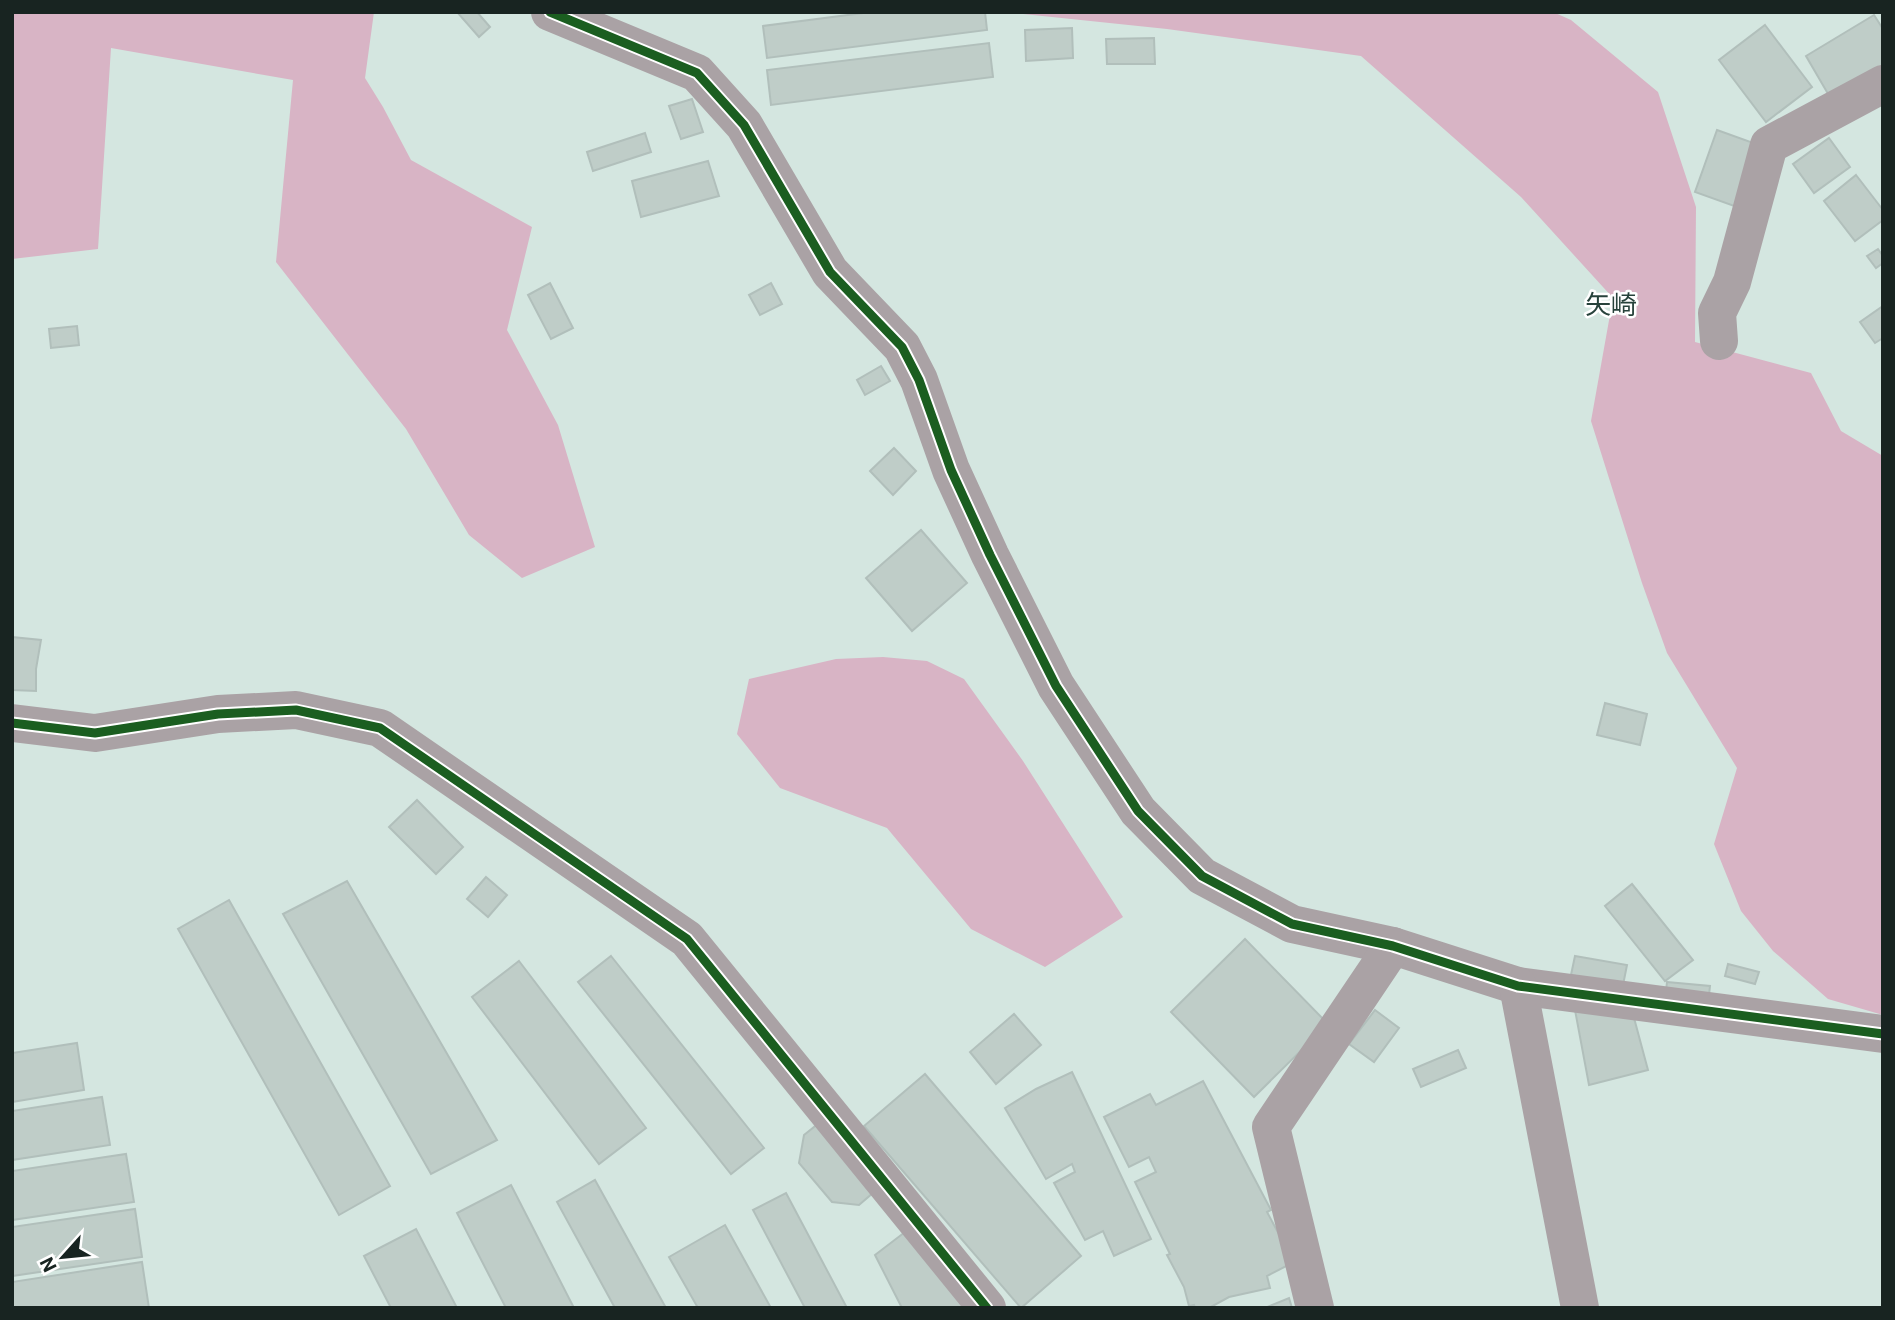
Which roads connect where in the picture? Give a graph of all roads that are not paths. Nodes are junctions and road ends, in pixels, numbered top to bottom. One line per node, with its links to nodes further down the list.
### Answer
1 (550, 12): 5 (street)
2 (1883, 84): 3 (street)
3 (1719, 341)
4 (12, 723): 8 (street)
5 (1393, 946): 6 (street); 9 (street)
6 (1518, 986): 7 (street); 10 (street)
7 (1883, 1034)
8 (987, 1308)
9 (1315, 1308)
10 (1580, 1308)

